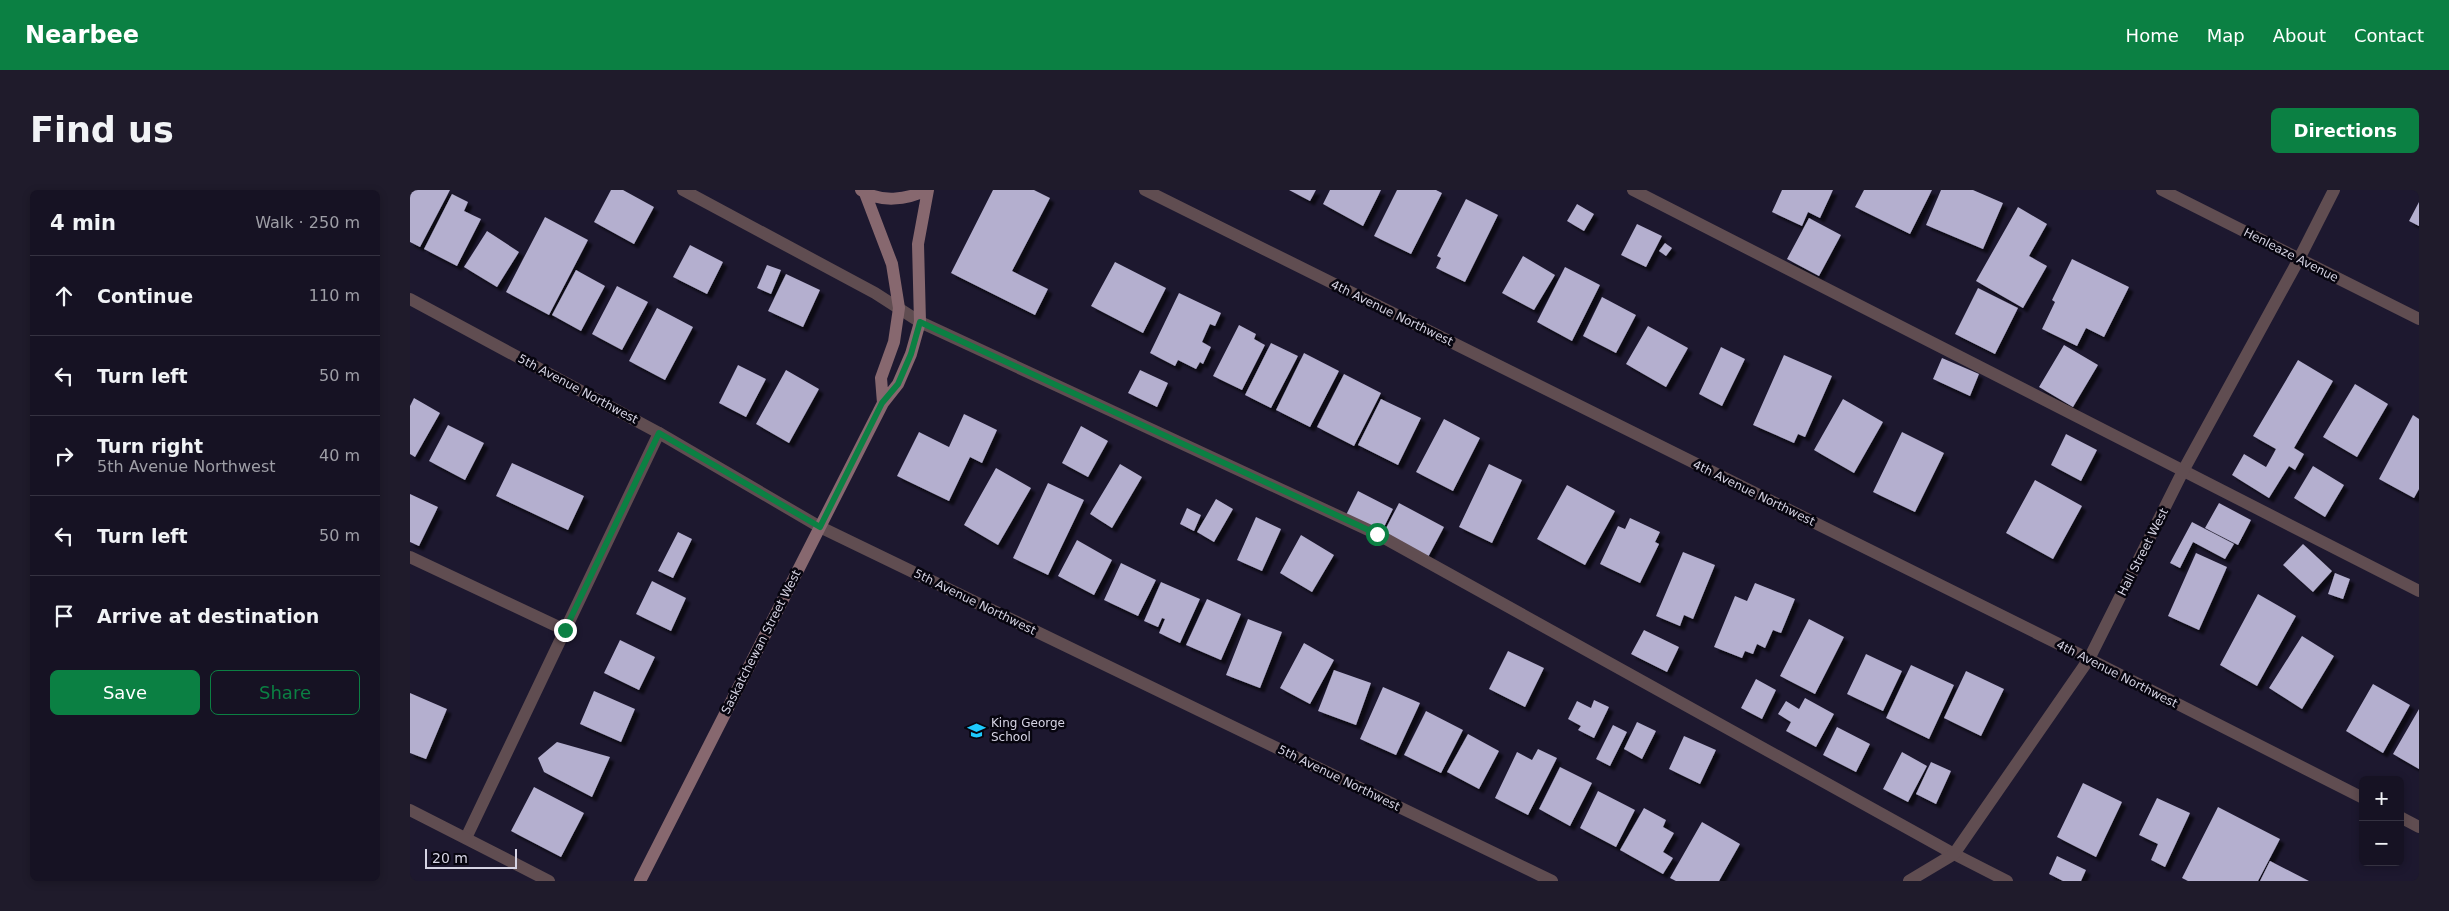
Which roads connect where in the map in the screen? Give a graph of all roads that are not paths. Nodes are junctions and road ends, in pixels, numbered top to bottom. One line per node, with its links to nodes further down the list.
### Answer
1 (683, 190): 10 (street)
2 (927, 190): 7 (street); 12 (street, Saskatchewan Street West)
3 (1145, 190): 20 (street, 4th Avenue Northwest)
4 (1633, 190): 15 (street)
5 (2162, 190): 8 (street, Henleaze Avenue)
6 (2334, 190): 8 (street, Hall Street West)
7 (863, 191): 10 (street, Saskatchewan Street West)
8 (2299, 259): 11 (street, Henleaze Avenue); 15 (street, Hall Street West)
9 (410, 299): 14 (street, 5th Avenue Northwest)
10 (899, 308): 12 (street); 13 (street, Saskatchewan Street West)
11 (2419, 319)
12 (920, 322): 13 (street, Saskatchewan Street West); 26 (street)
13 (882, 403): 16 (street, Saskatchewan Street West)
14 (659, 433): 16 (street, 5th Avenue Northwest); 19 (street)
15 (2184, 471): 18 (street); 20 (street, Hall Street West)
16 (820, 527): 28 (street, Saskatchewan Street West); 29 (street, 5th Avenue Northwest)
17 (410, 557): 19 (street)
18 (2419, 590)
19 (565, 630): 25 (street)
20 (2089, 660): 21 (street, 4th Avenue Northwest); 26 (street, Hall Street West)
21 (2359, 796)
22 (410, 810): 25 (street)
23 (2404, 819): 24 (street)
24 (2419, 827)
25 (466, 838): 27 (street)
26 (1954, 854): 30 (street, Hall Street West); 31 (street)
27 (549, 881)
28 (640, 881)
29 (1552, 881)
30 (1909, 881)
31 (2007, 881)

